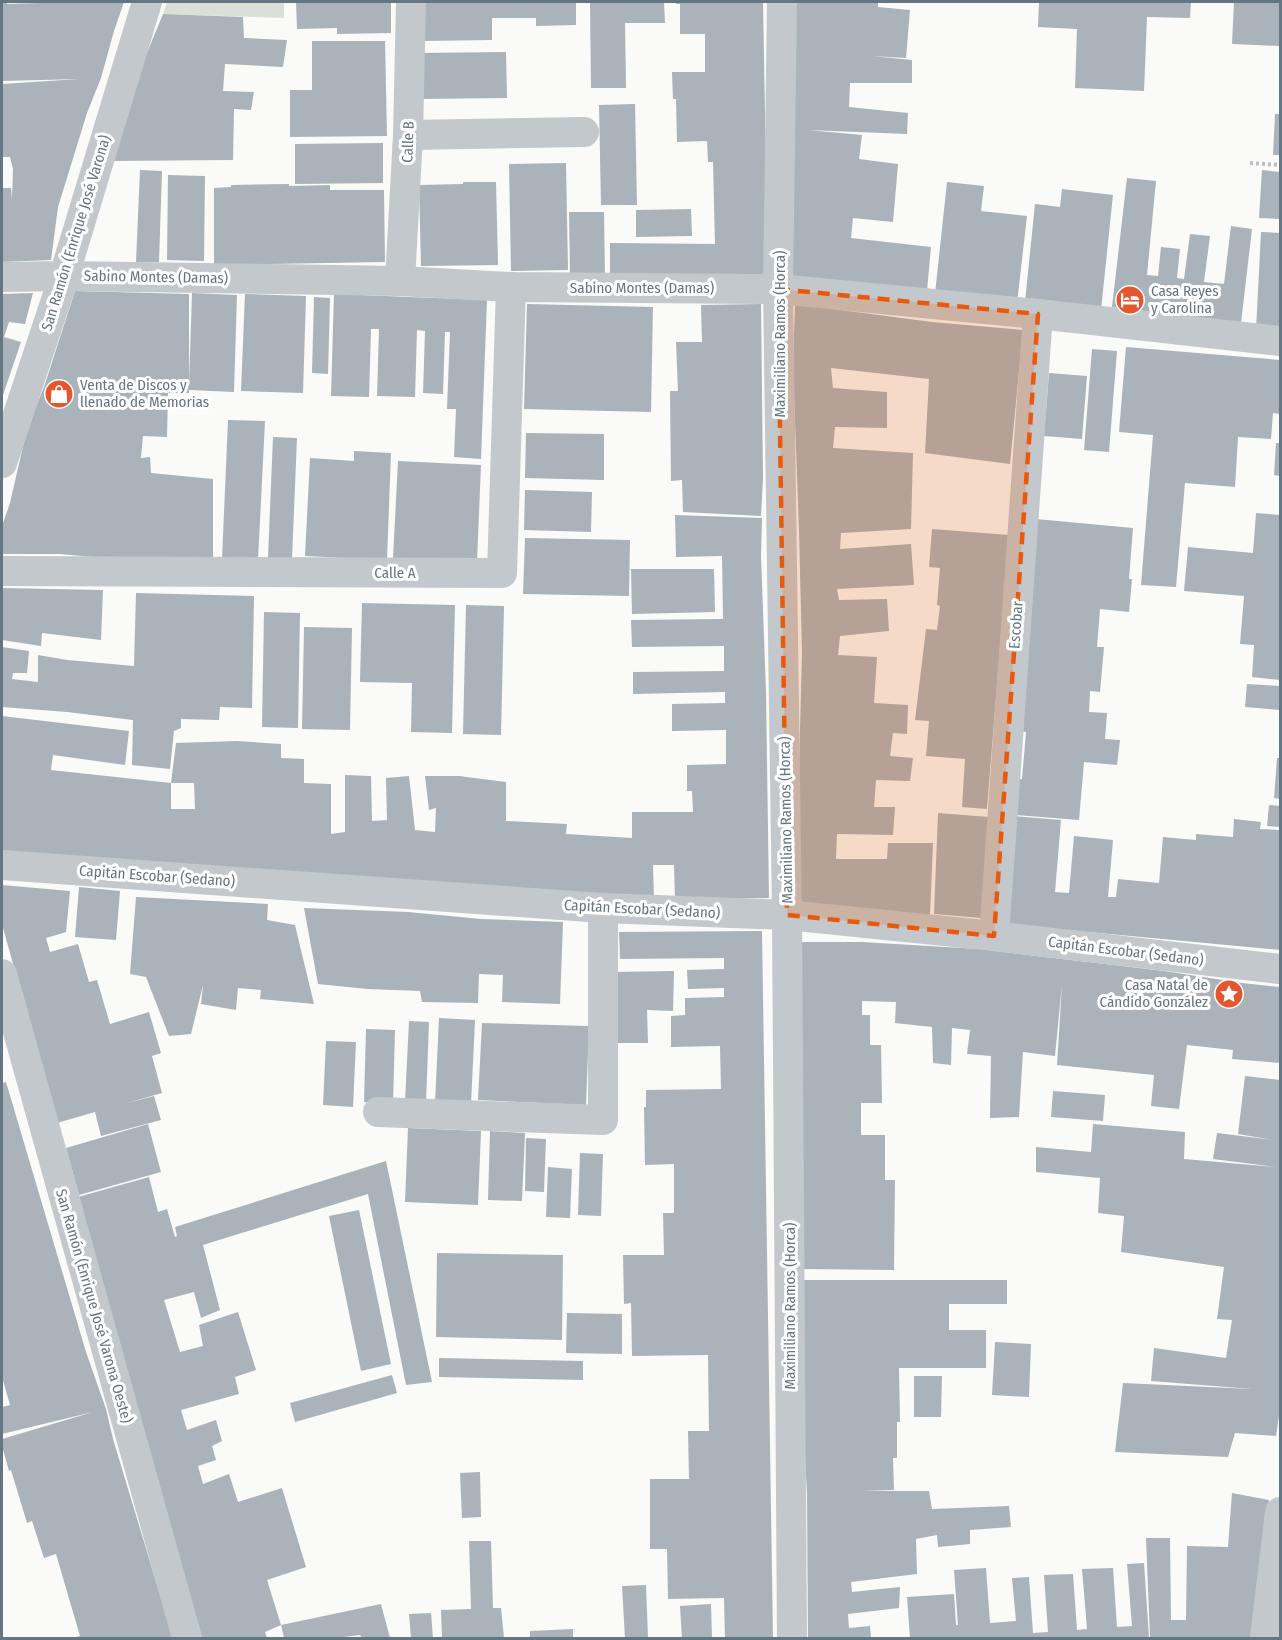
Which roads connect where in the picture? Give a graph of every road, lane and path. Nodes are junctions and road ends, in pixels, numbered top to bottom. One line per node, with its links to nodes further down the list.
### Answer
1 (147, 2): 8 (street, San Ramón (Enrique José Varona))
2 (411, 2): 5 (street, Calle B)
3 (782, 2): 12 (street, Maximiliano Ramos (Horca))
4 (584, 132): 5 (street)
5 (408, 135): 10 (street, Calle B)
6 (1250, 163): 7 (path)
7 (1281, 165)
8 (64, 276): 9 (street, Sabino Montes (Damas)); 10 (street, Sabino Montes (Damas)); 15 (street, San Ramón (Enrique José Varona))
9 (2, 277)
10 (400, 281): 11 (street, Sabino Montes (Damas))
11 (511, 287): 12 (street, Sabino Montes (Damas)); 16 (street, Calle A)
12 (778, 289): 13 (street, Sabino Montes (Damas)); 19 (street, Maximiliano Ramos (Horca))
13 (1038, 314): 14 (street, Sabino Montes (Damas)); 20 (street, Escobar)
14 (1281, 341)
15 (2, 463)
16 (2, 571)
17 (2, 865): 18 (street, Capitán Escobar (Sedano))
18 (603, 908): 19 (street, Capitán Escobar (Sedano)); 23 (street)
19 (788, 915): 20 (street, Capitán Escobar (Sedano)); 26 (street, Maximiliano Ramos (Horca))
20 (994, 936): 21 (street, Capitán Escobar (Sedano))
21 (1281, 969)
22 (2, 974): 25 (street, San Ramón (Enrique José Varona Oeste))
23 (378, 1112)
24 (1281, 1512): 27 (street)
25 (187, 1638)
26 (792, 1638)
27 (1265, 1638)

